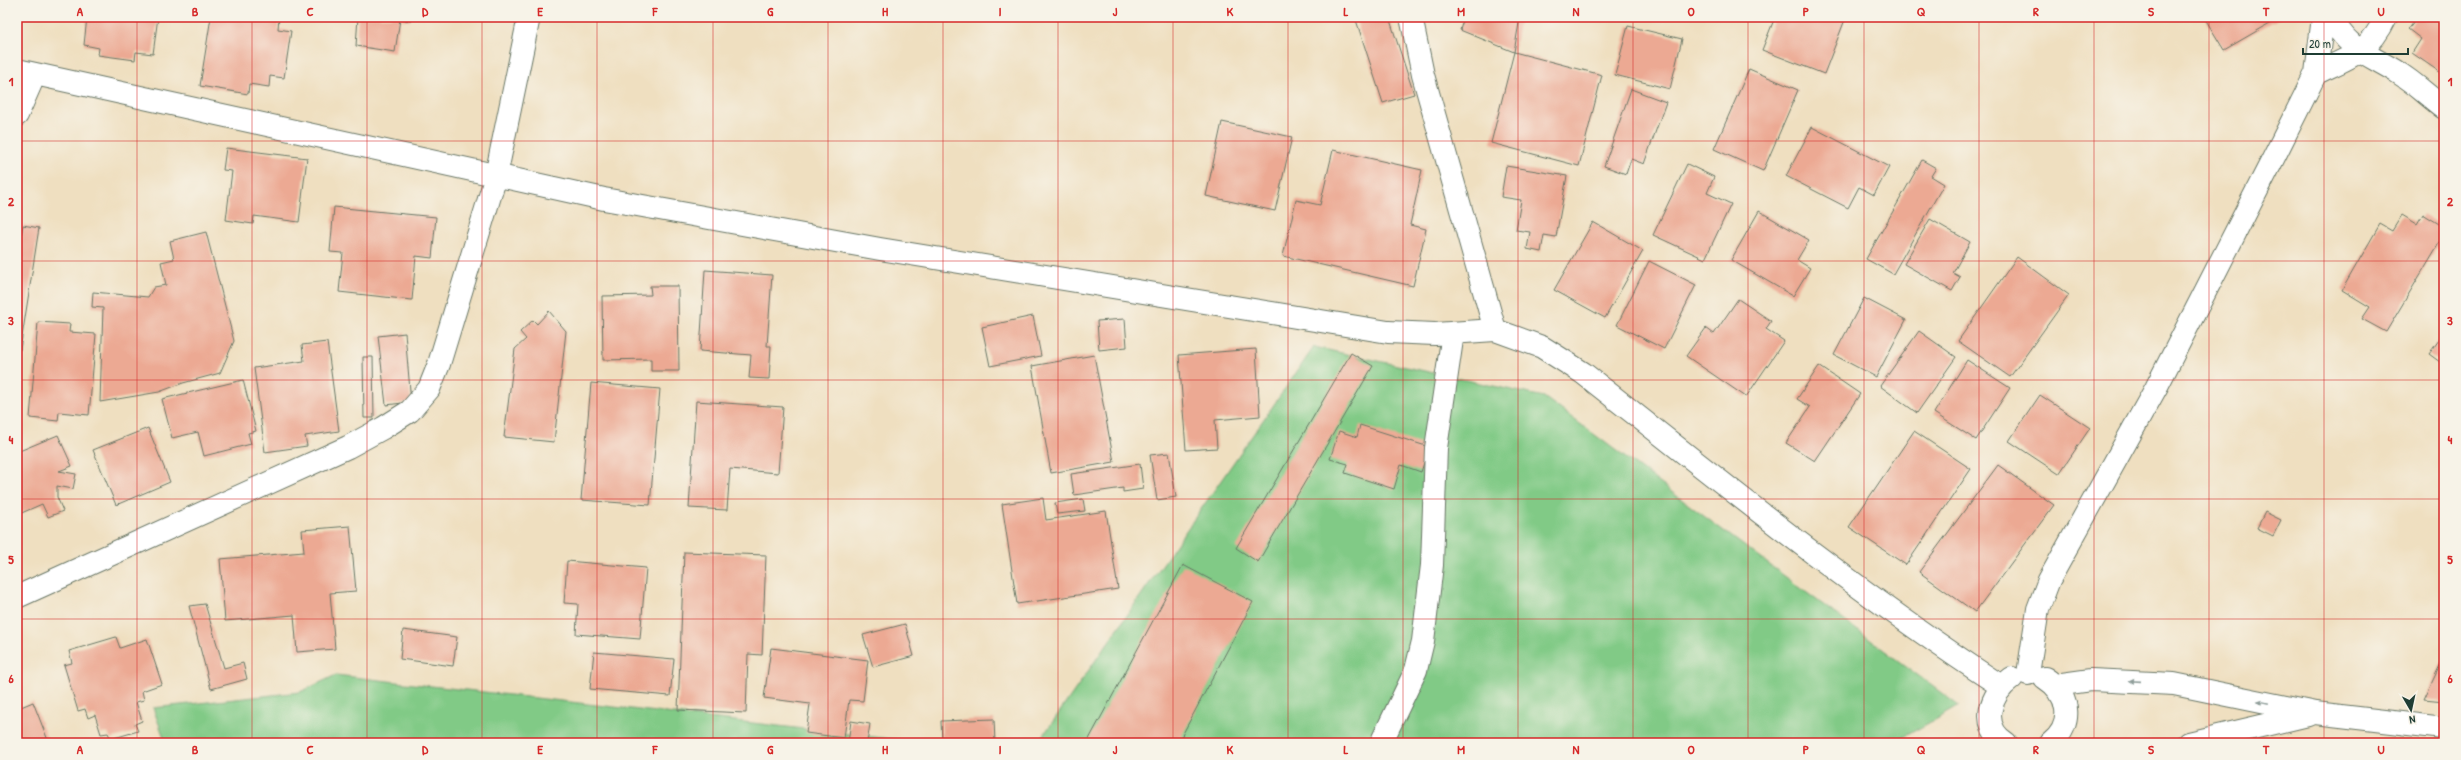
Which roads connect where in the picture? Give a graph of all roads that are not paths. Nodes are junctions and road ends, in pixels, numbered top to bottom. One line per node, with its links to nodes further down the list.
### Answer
1 (529, 17): 12 (street)
2 (1411, 17): 13 (street)
3 (2323, 17): 8 (street)
4 (2332, 17): 6 (street)
5 (2378, 22): 6 (street); 9 (street)
6 (2361, 52): 8 (street); 9 (street)
7 (26, 72): 11 (street); 12 (street)
8 (2316, 72): 16 (street)
9 (2399, 72): 10 (street)
10 (2444, 108)
11 (17, 115)
12 (496, 176): 14 (street); 15 (street)
13 (1496, 330): 14 (street); 18 (street)
14 (1453, 333): 22 (street)
15 (17, 596)
16 (2028, 674): 17 (street); 18 (street)
17 (2055, 685): 19 (street, one-way to 17); 23 (street)
18 (2001, 686): 21 (street)
19 (2315, 713): 20 (street); 24 (street)
20 (2444, 728)
21 (2003, 742)
22 (1381, 743)
23 (2051, 743)
24 (2189, 743)

